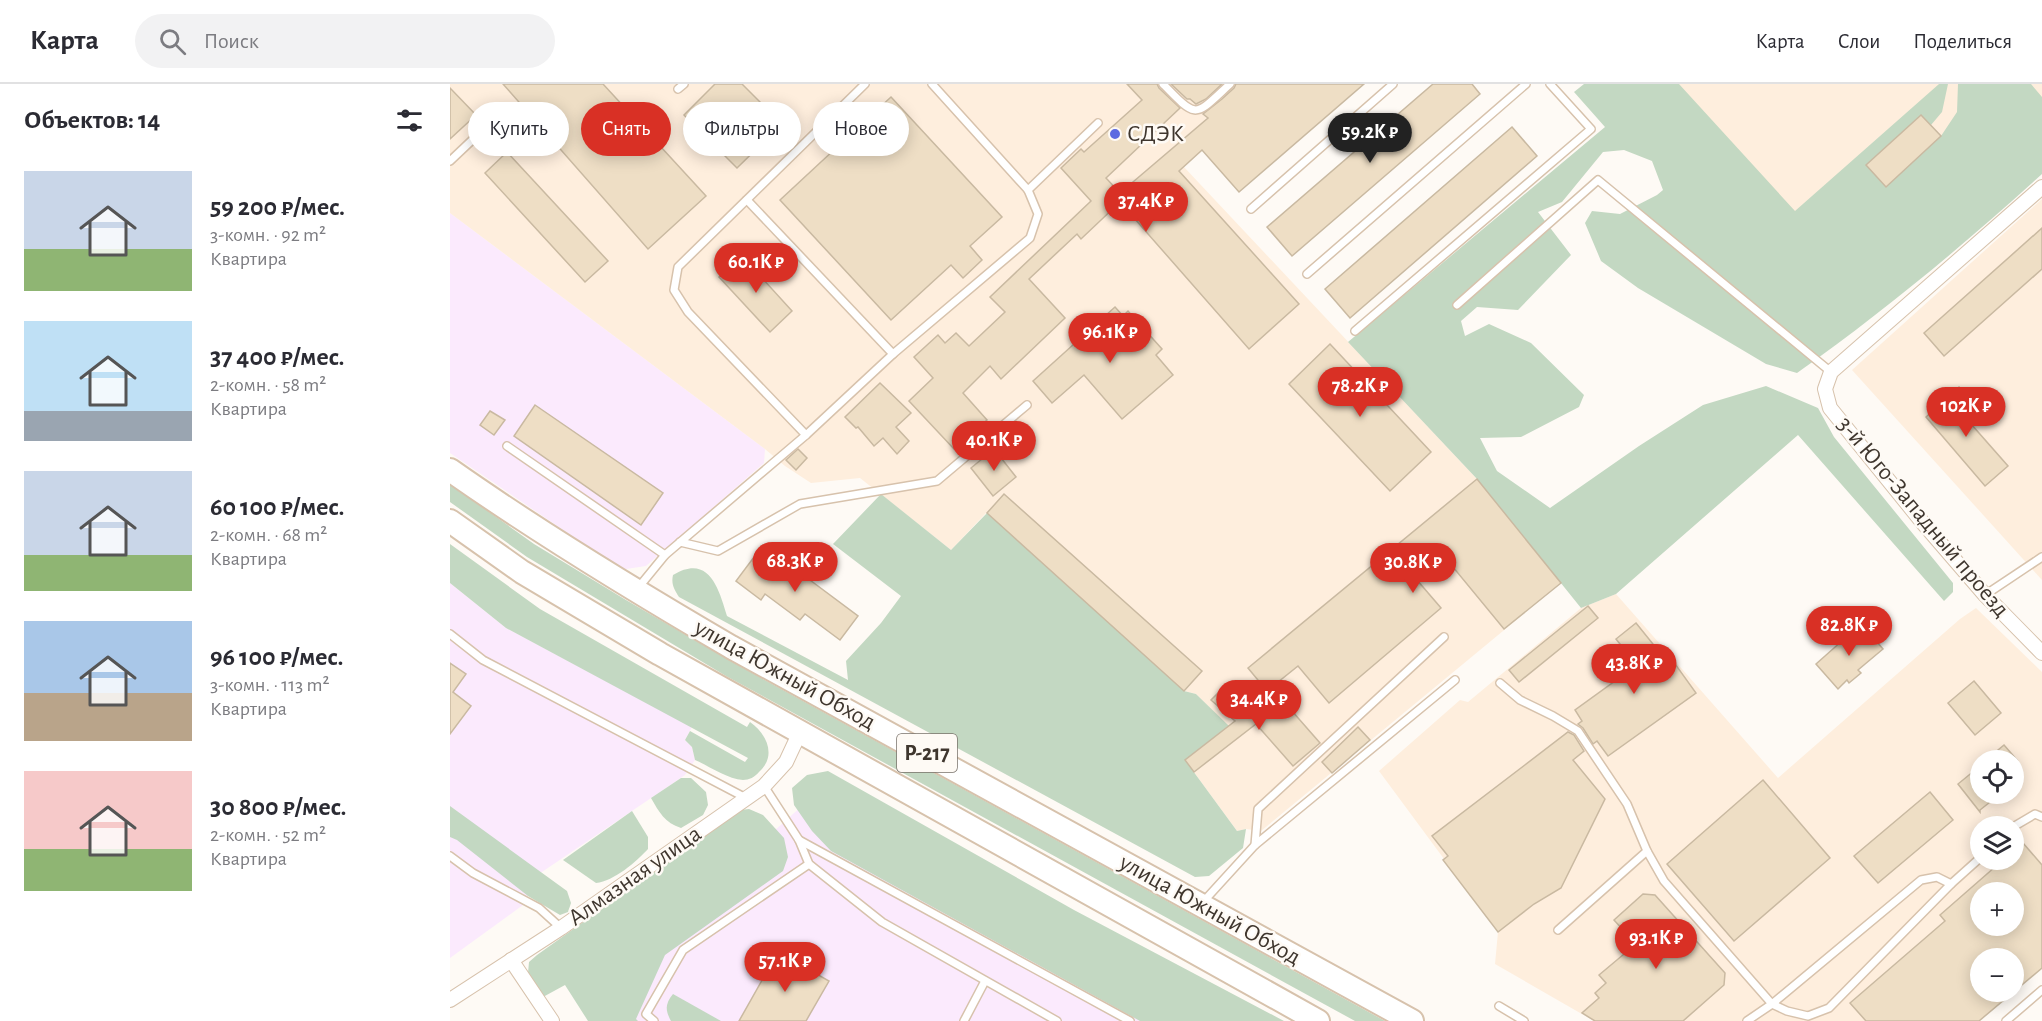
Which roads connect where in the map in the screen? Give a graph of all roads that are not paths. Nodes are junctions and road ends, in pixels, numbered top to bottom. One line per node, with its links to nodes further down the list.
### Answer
1 (865, 84): 13 (lane)
2 (932, 84): 12 (lane)
3 (1163, 84): 7 (lane)
4 (1393, 84): 14 (lane)
5 (1526, 84): 15 (lane)
6 (1550, 84): 17 (lane)
7 (1228, 85)
8 (1098, 123): 12 (lane)
9 (468, 144): 10 (lane)
10 (450, 161)
11 (2042, 187): 19 (street)
12 (1028, 190): 18 (lane)
13 (747, 200): 18 (lane); 21 (lane)
14 (1251, 210)
15 (1307, 274)
16 (1457, 305): 19 (lane)
17 (1355, 331)
18 (893, 354): 21 (lane)
19 (1831, 372): 29 (street, 3-й Юго-Западный проезд)
20 (1027, 405): 25 (lane)
21 (806, 435): 25 (lane)
22 (507, 446): 26 (lane)
23 (450, 470): 28 (main road, улица Южный Обход / Р-217)
24 (450, 521): 35 (main road, улица Южный Обход / Р-217)
25 (680, 542): 26 (lane)
26 (665, 555): 28 (lane)
27 (2042, 557): 29 (lane)
28 (636, 591): 47 (main road, улица Южный Обход / Р-217)
29 (1985, 595): 32 (street, 3-й Юго-Западный проезд)
30 (450, 634): 37 (lane)
31 (1444, 637): 41 (lane)
32 (2042, 653)
33 (1455, 680): 41 (lane)
34 (1500, 684): 42 (lane)
35 (800, 732): 36 (street, Алмазная улица); 61 (main road, улица Южный Обход / Р-217)
36 (764, 786): 37 (street, Алмазная улица); 40 (lane)
37 (746, 798): 48 (street, Алмазная улица)
38 (2042, 817): 39 (lane)
39 (2024, 820)
40 (799, 840): 44 (lane); 60 (lane)
41 (1255, 846): 47 (lane)
42 (1647, 851): 49 (lane); 54 (lane)
43 (450, 856): 48 (lane)
44 (809, 864): 51 (lane); 57 (lane)
45 (1970, 867): 46 (lane)
46 (1951, 884): 54 (lane); 54 (lane)
47 (1200, 906): 62 (main road, улица Южный Обход / Р-217)
48 (561, 928): 50 (street, Алмазная улица)
49 (1558, 930)
50 (511, 960): 53 (street, Алмазная улица); 56 (street)
51 (985, 981): 58 (lane); 59 (lane)
52 (2042, 990): 65 (lane)
53 (450, 1000)
54 (1772, 1004): 64 (lane)
55 (1499, 1006): 63 (lane)
56 (552, 1021)
57 (654, 1021)
58 (964, 1021)
59 (1057, 1021)
60 (1130, 1021)
61 (1318, 1021)
62 (1412, 1021)
63 (1524, 1021)
64 (1747, 1021)
65 (2006, 1021)

